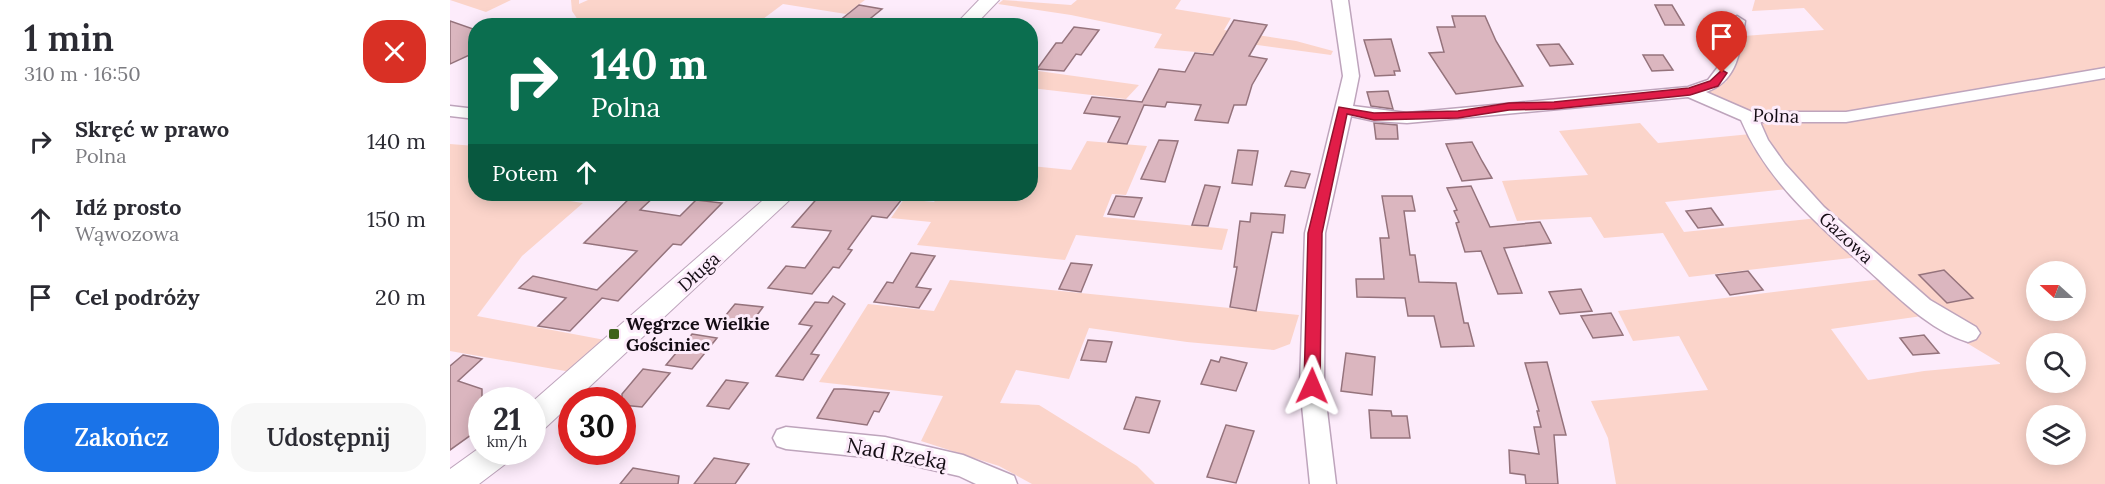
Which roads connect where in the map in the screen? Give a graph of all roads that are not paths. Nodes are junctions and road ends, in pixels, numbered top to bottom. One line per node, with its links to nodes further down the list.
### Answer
1 (990, 0): 3 (street)
2 (1340, 0): 7 (street)
3 (971, 18)
4 (1737, 21): 6 (street)
5 (2105, 74): 10 (street, Polna)
6 (1690, 92): 7 (street, Polna); 10 (street, Polna)
7 (1343, 109): 18 (street)
8 (450, 111): 9 (street)
9 (468, 113)
10 (1749, 117): 12 (street, Gazowa)
11 (776, 201): 13 (street, Długa)
12 (1968, 333)
13 (546, 408)
14 (786, 438): 17 (street, Nad Rzeką)
15 (479, 465): 16 (street)
16 (455, 484)
17 (1004, 484)
18 (1323, 484)

